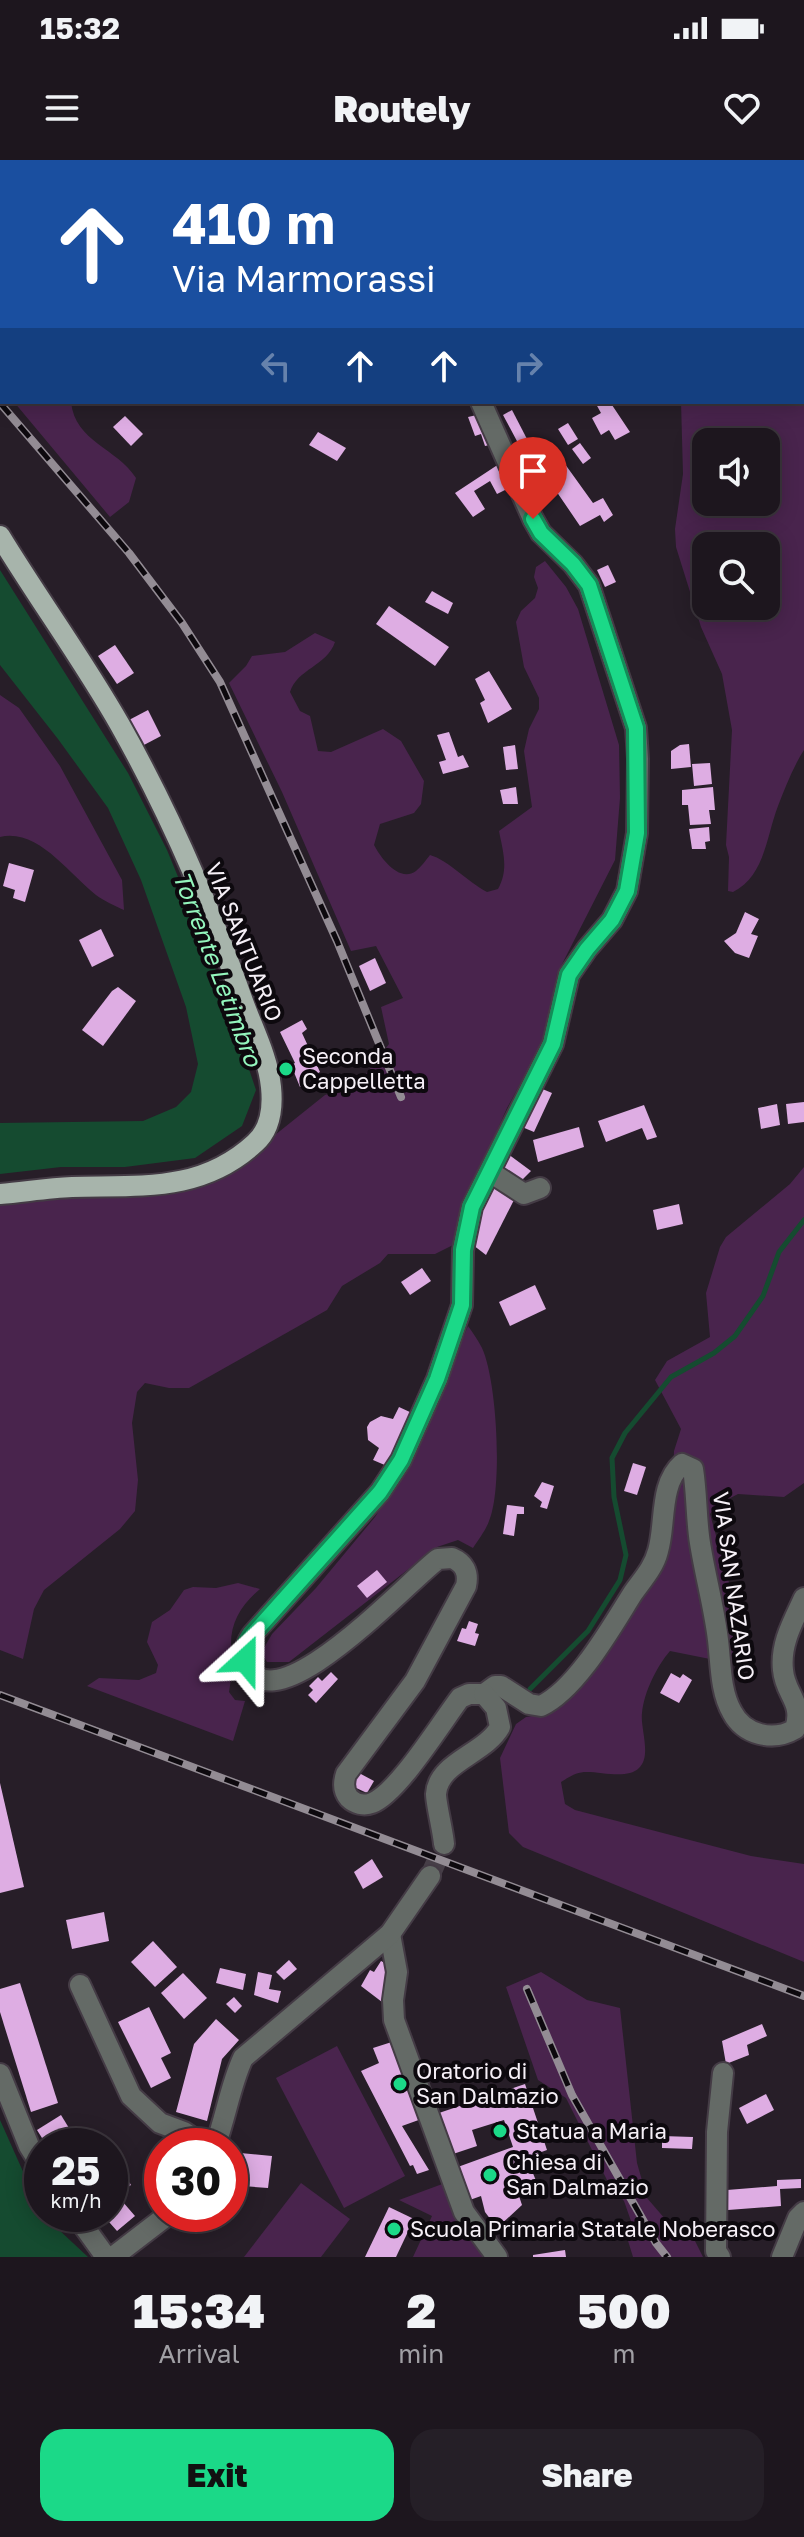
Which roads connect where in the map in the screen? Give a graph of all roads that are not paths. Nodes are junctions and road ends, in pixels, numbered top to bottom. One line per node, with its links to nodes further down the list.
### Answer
1 (482, 404): 3 (street)
2 (0, 536): 5 (main road, VIA SANTUARIO)
3 (490, 1172): 4 (street); 7 (street)
4 (540, 1188)
5 (0, 1194)
6 (804, 1598): 7 (street, VIA SAN NAZARIO)
7 (484, 1694): 8 (street)
8 (444, 1844)
9 (430, 1876): 10 (street)
10 (390, 1934): 15 (street); 22 (street)
11 (80, 1985): 14 (street)
12 (723, 2073): 23 (street)
13 (0, 2074): 16 (street)
14 (173, 2128)
15 (222, 2128)
16 (24, 2134)
17 (804, 2212): 24 (street)
18 (88, 2232): 20 (street)
19 (146, 2232): 21 (street)
20 (106, 2257)
21 (113, 2257)
22 (497, 2257)
23 (720, 2257)
24 (782, 2257)

